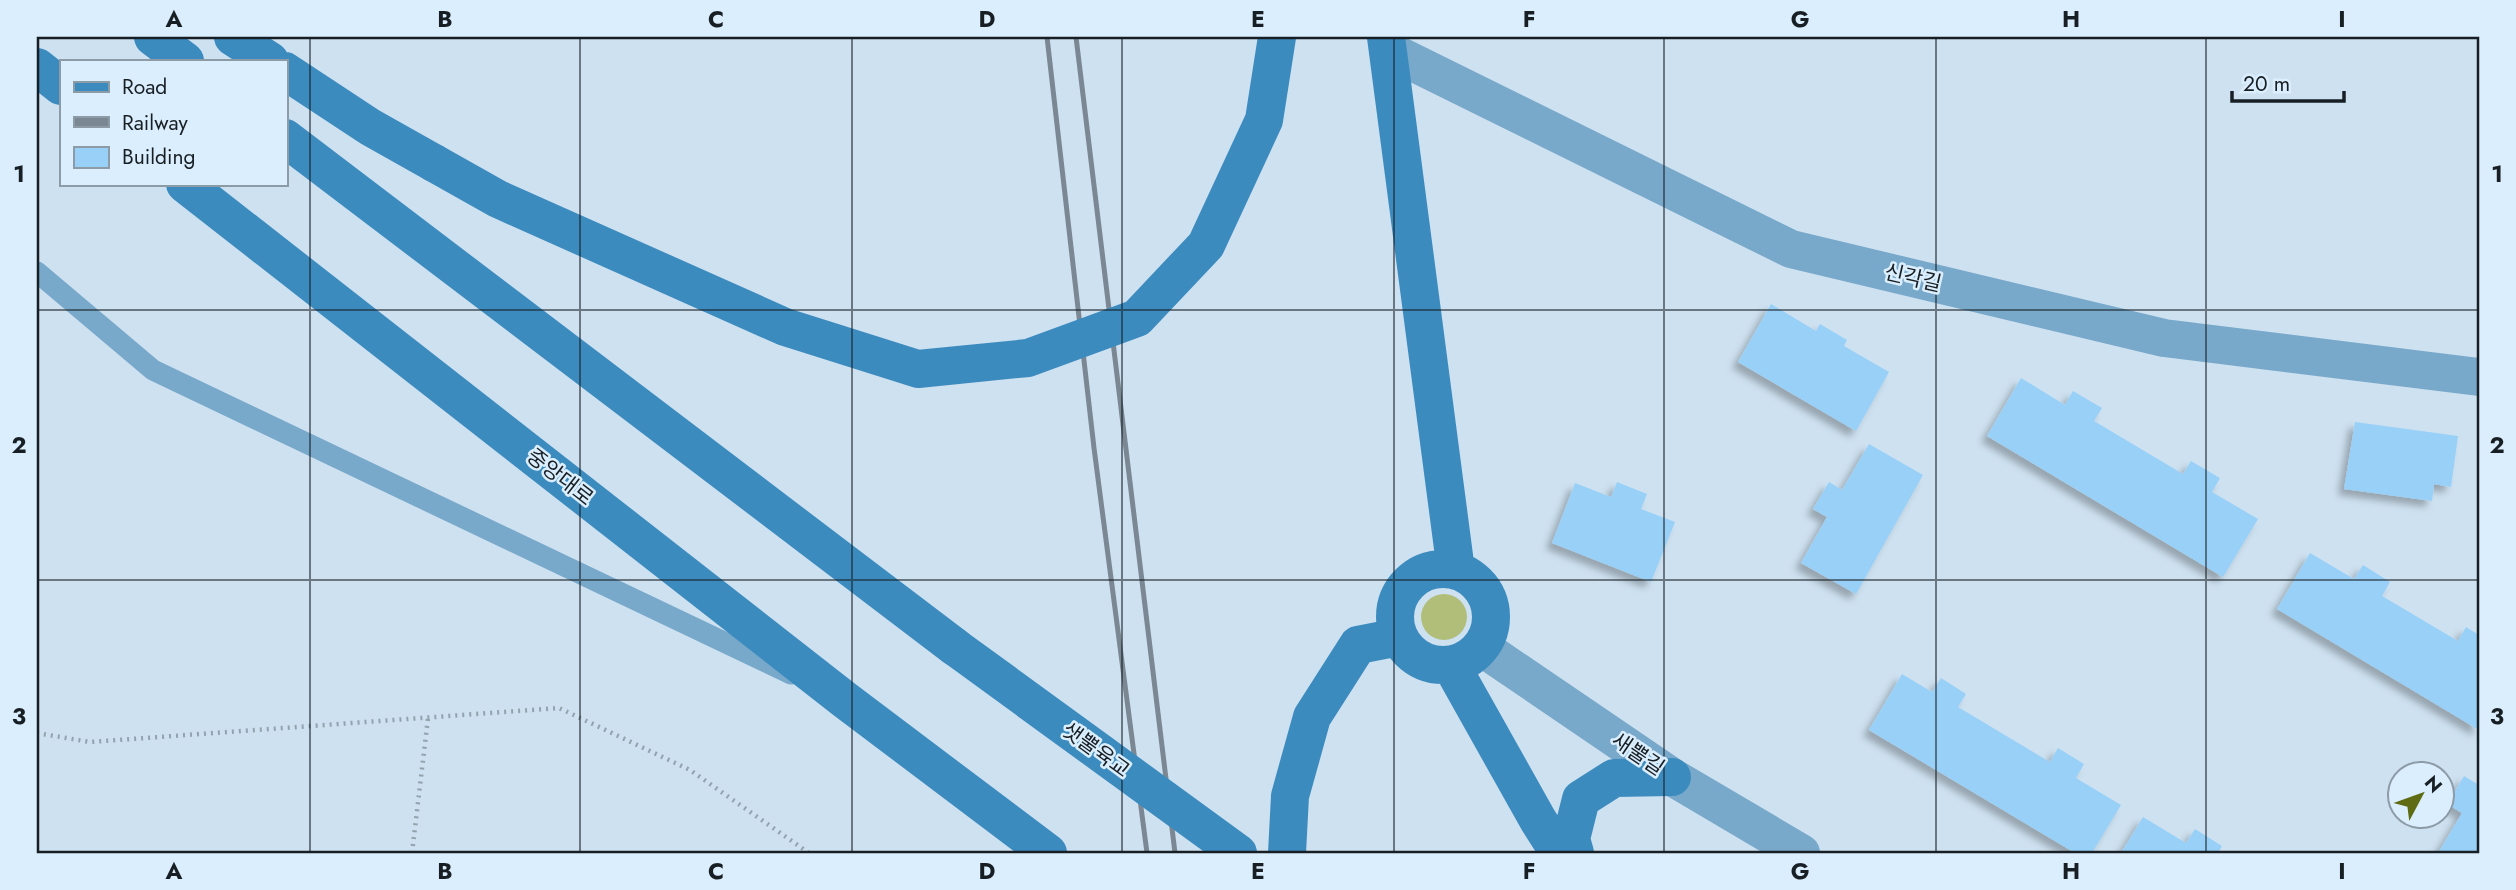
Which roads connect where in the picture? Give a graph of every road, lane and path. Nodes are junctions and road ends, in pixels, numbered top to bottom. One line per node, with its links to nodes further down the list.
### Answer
1 (153, 37): 5 (main road)
2 (233, 37): 6 (main road)
3 (1277, 37): 8 (main road, bridge)
4 (1387, 43): 13 (street, 신각길); 14 (main road)
5 (184, 60)
6 (268, 60)
7 (37, 67): 9 (main road)
8 (287, 72)
9 (60, 85)
10 (287, 140): 25 (main road, 샛뿔육교, bridge)
11 (189, 186): 17 (main road, 중앙대로)
12 (37, 272): 17 (lane)
13 (2479, 377)
14 (1456, 571): 15 (main road); 16 (main road)
15 (1399, 637): 16 (main road); 26 (main road)
16 (1466, 656): 20 (street, 새뿔길); 27 (main road)
17 (845, 700): 24 (main road, 중앙대로)
18 (428, 718): 19 (path); 22 (path); 23 (path)
19 (37, 733)
20 (1672, 777): 21 (street, 새뿔길); 28 (main road)
21 (1797, 852)
22 (412, 853)
23 (809, 853)
24 (1048, 853)
25 (1238, 853)
26 (1287, 853)
27 (1559, 853)
28 (1574, 853)

